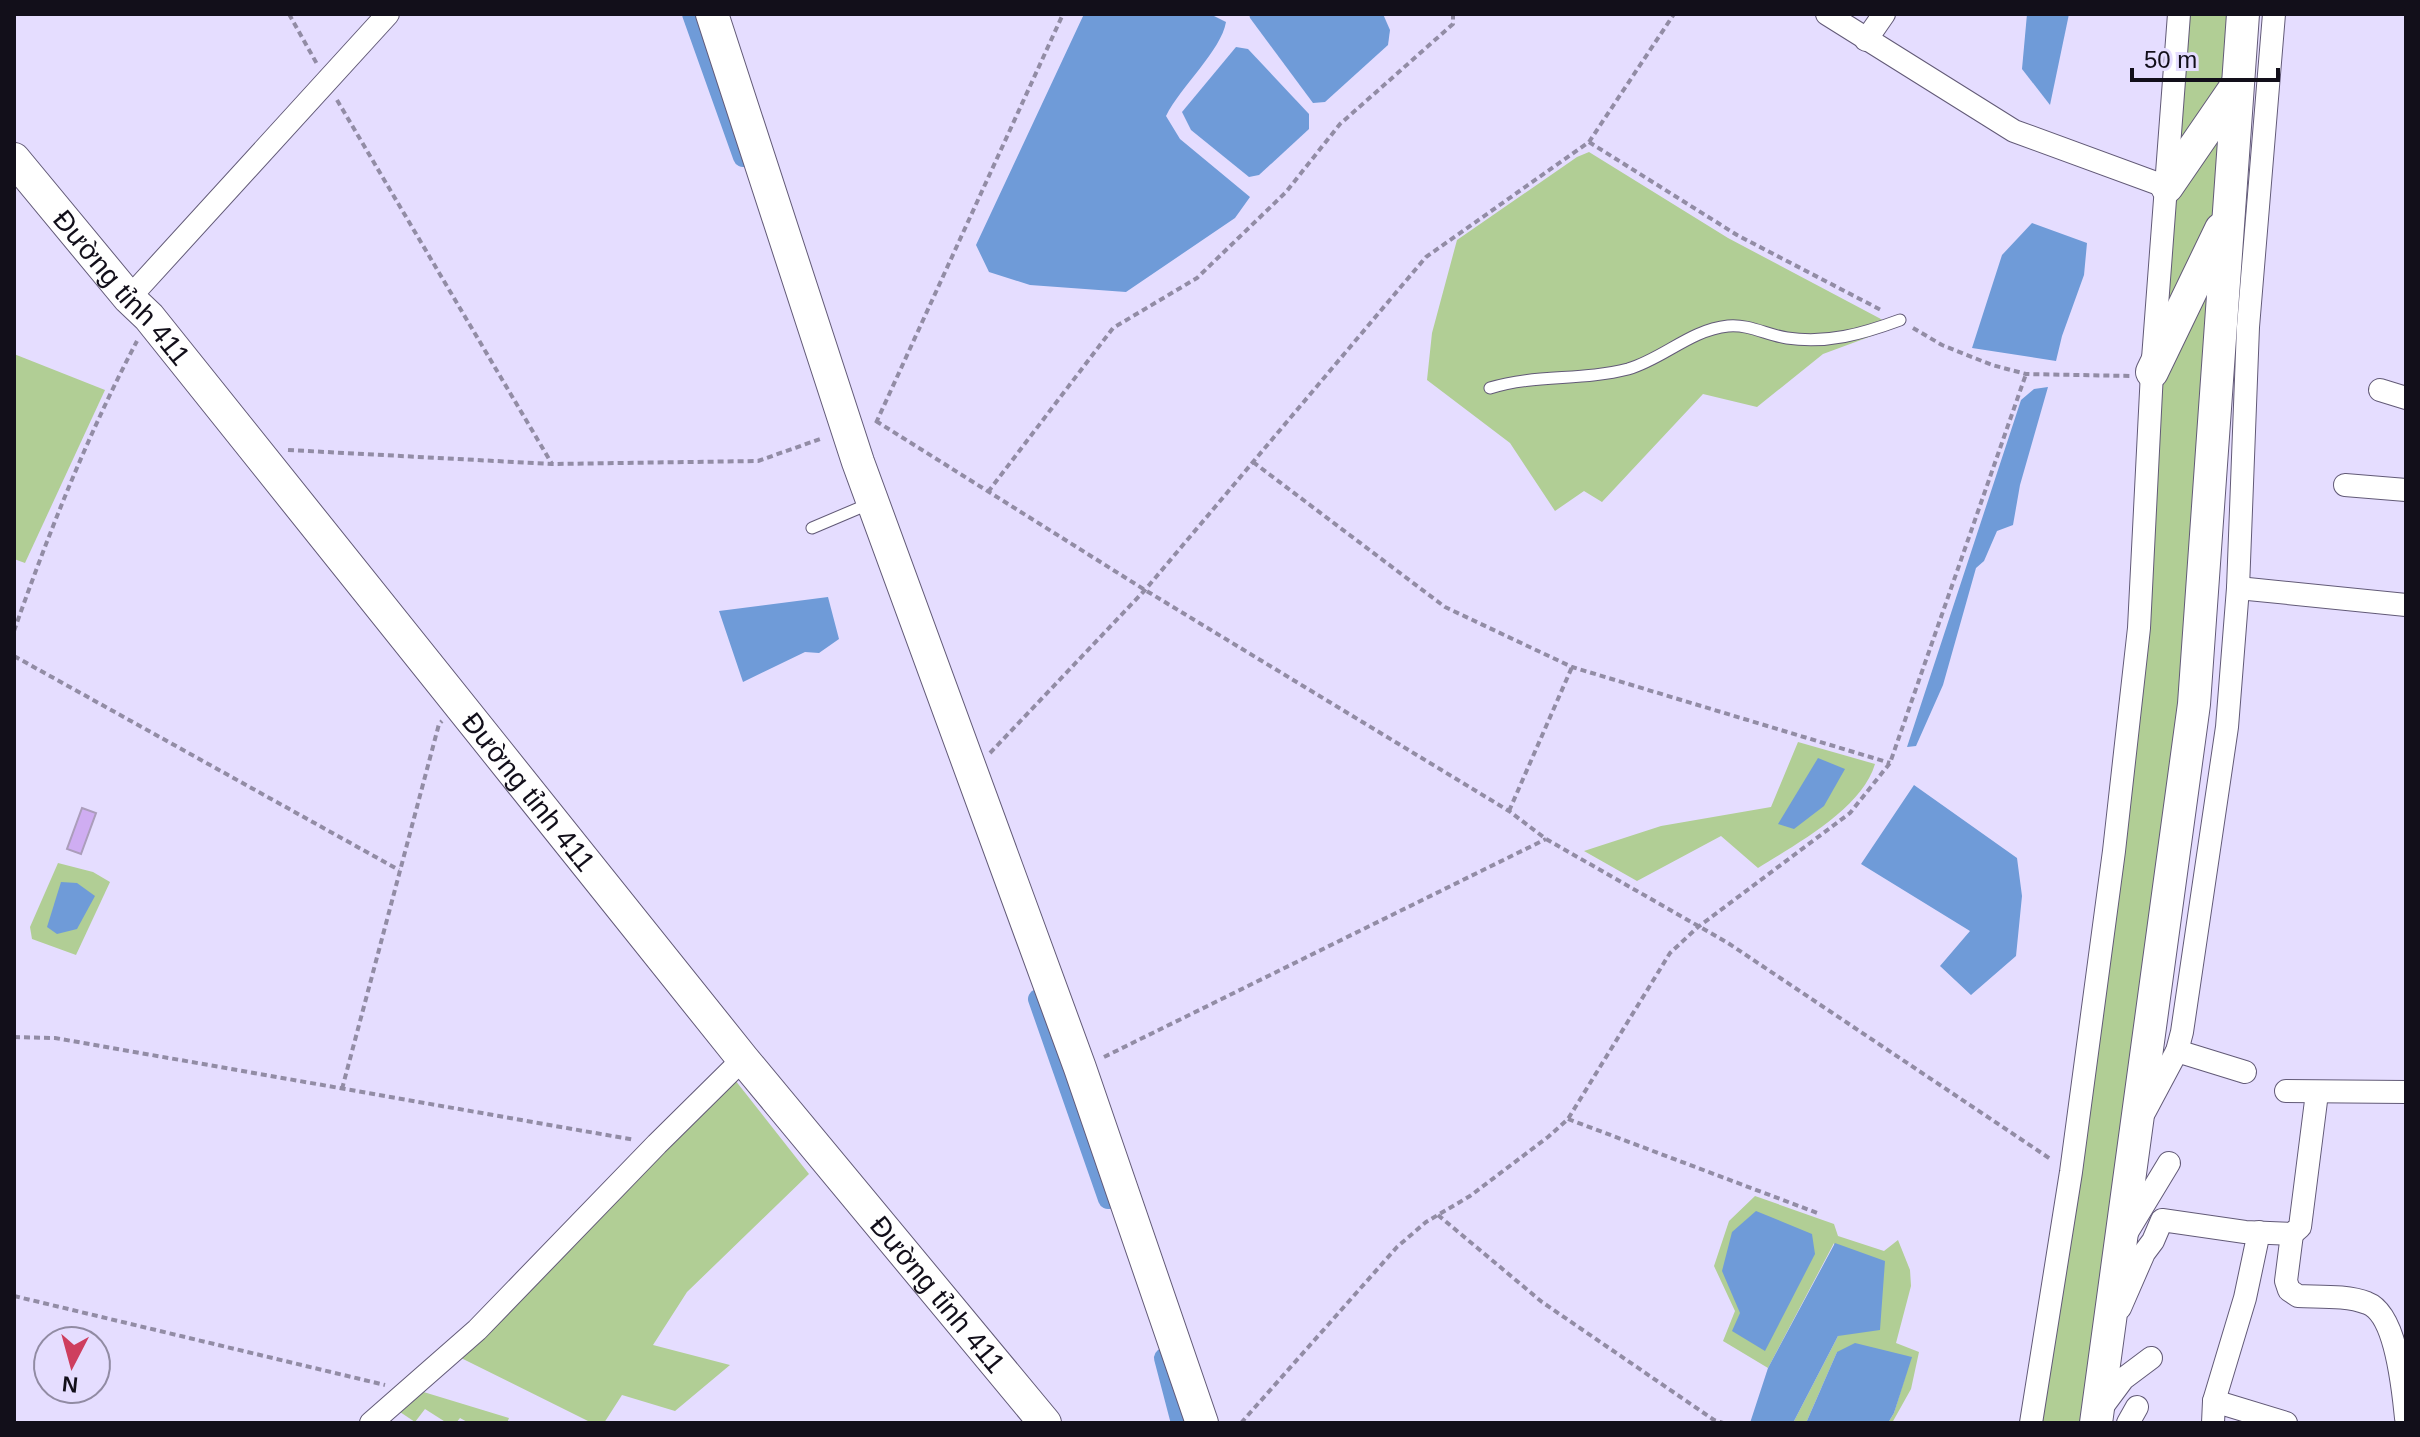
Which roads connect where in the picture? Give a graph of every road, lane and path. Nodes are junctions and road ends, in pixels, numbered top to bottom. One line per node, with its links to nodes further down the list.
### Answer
1 (289, 14): 13 (path)
2 (388, 14): 13 (street)
3 (712, 14): 26 (main road)
4 (1063, 14): 26 (path)
5 (1453, 14): 33 (path)
6 (1674, 14): 15 (path)
7 (1827, 14): 12 (street)
8 (1884, 14): 12 (street)
9 (2179, 14): 17 (street)
10 (2243, 14): 14 (main road)
11 (2274, 14): 36 (street)
12 (1866, 40): 17 (street)
13 (326, 81): 19 (street); 30 (path)
14 (2239, 82): 17 (main road); 18 (main road)
15 (1589, 142): 20 (path); 29 (path)
16 (14, 159): 19 (main road, Đường tỉnh 411)
17 (2167, 187): 21 (street)
18 (2230, 212): 21 (main road); 59 (main road)
19 (139, 308): 27 (main road, Đường tỉnh 411); 39 (path)
20 (1900, 320): 22 (path); 23 (lane)
21 (2152, 372): 22 (path); 62 (street)
22 (2026, 374): 43 (path)
23 (1490, 388)
24 (2380, 390): 25 (street)
25 (2406, 398)
26 (862, 425): 28 (main road); 28 (path); 30 (path); 33 (path)
27 (253, 448): 30 (path); 42 (main road, Đường tỉnh 411)
28 (858, 462): 34 (main road)
29 (1253, 462): 37 (path); 41 (path)
30 (552, 464)
31 (2345, 485): 32 (street)
32 (2406, 490)
33 (988, 492): 37 (path)
34 (865, 506): 35 (lane); 44 (main road)
35 (812, 528)
36 (2238, 588): 38 (street); 50 (street)
37 (1145, 590): 44 (path); 45 (path)
38 (2406, 605)
39 (14, 631)
40 (14, 656): 47 (path)
41 (1572, 667): 43 (path); 45 (path)
42 (459, 704): 47 (path); 51 (main road, Đường tỉnh 411)
43 (1890, 763): 48 (path)
44 (971, 772): 52 (main road)
45 (1509, 811): 46 (path)
46 (1546, 839): 48 (path); 52 (path)
47 (399, 870): 54 (path)
48 (1698, 927): 58 (path); 62 (path)
49 (14, 1037): 54 (path)
50 (2177, 1051): 53 (street); 59 (street)
51 (743, 1059): 60 (street); 76 (main road, Đường tỉnh 411)
52 (1080, 1068): 77 (main road)
53 (2245, 1072)
54 (342, 1089): 60 (path)
55 (2286, 1091): 57 (street)
56 (2406, 1092): 57 (street)
57 (2317, 1093): 66 (street)
58 (1568, 1119): 63 (path); 64 (path)
59 (2137, 1126): 67 (main road)
60 (657, 1144): 71 (street)
61 (2169, 1163): 67 (street)
62 (2071, 1172): 80 (street)
63 (1820, 1214)
64 (1438, 1215): 78 (path); 79 (path)
65 (2259, 1232): 66 (street); 69 (street); 72 (street)
66 (2292, 1234): 73 (street)
67 (2121, 1241): 69 (main road)
68 (14, 1296): 71 (path)
69 (2107, 1339): 74 (main road)
70 (2151, 1358): 74 (street)
71 (407, 1390): 75 (street)
72 (2213, 1412): 81 (street)
73 (2406, 1418)
74 (2096, 1419)
75 (371, 1423)
76 (1045, 1423)
77 (1202, 1423)
78 (1241, 1423)
79 (1723, 1423)
80 (2031, 1423)
81 (2286, 1423)

